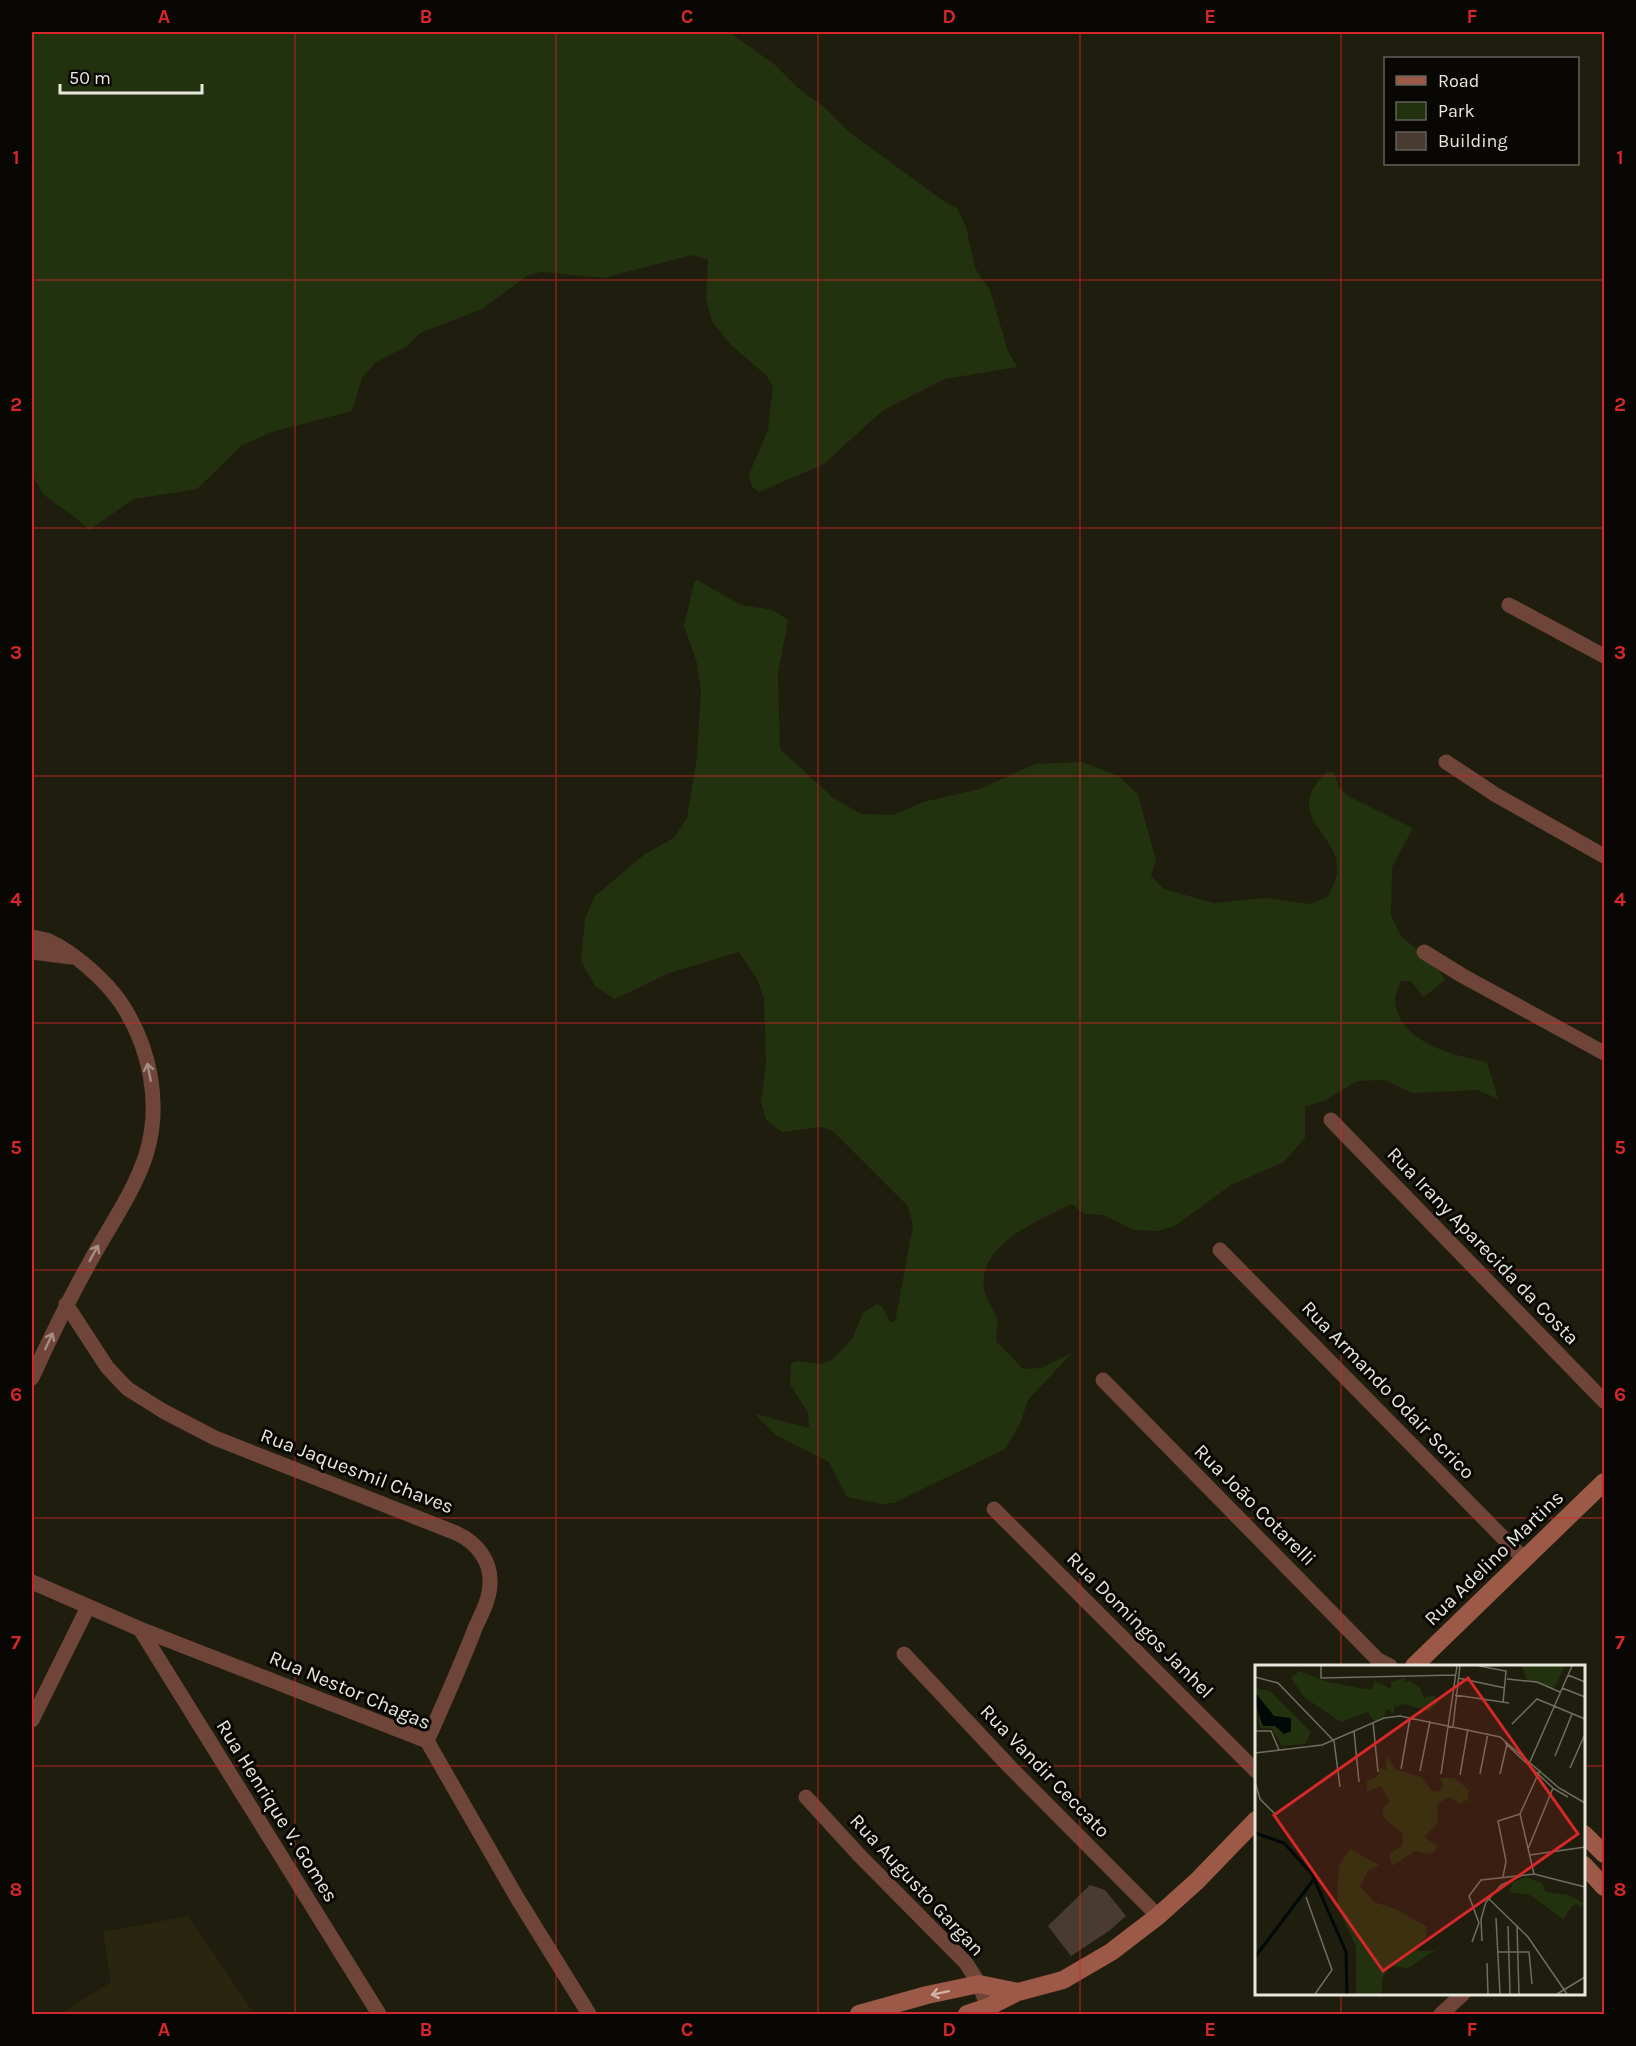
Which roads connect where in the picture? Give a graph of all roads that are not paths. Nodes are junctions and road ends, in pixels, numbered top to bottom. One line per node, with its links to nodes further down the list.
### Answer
1 (1509, 605): 2 (street)
2 (1605, 656)
3 (1446, 762): 4 (street)
4 (1605, 856)
5 (32, 937): 8 (street)
6 (1424, 951): 9 (street)
7 (32, 952): 8 (street)
8 (74, 958): 12 (street, one-way to 8)
9 (1605, 1053)
10 (1331, 1120): 15 (street, Rua Irany Aparecida da Costa)
11 (1220, 1250): 18 (street, Rua Armando Odair Scrico)
12 (66, 1304): 13 (street, one-way to 12); 26 (street, Rua Jaquesmil Chaves)
13 (32, 1378)
14 (1103, 1380): 23 (street, Rua João Cotarelli)
15 (1605, 1401)
16 (1605, 1482): 18 (street, Rua Adelino Martins)
17 (994, 1509): 27 (street, Rua Domingos Janhel)
18 (1525, 1560): 24 (street, Rua Adelino Martins)
19 (32, 1582): 20 (street, Rua Nestor Chagas)
20 (88, 1607): 21 (street, Rua Nestor Chagas); 25 (street)
21 (140, 1629): 26 (street, Rua Nestor Chagas); 39 (street, Rua Henrique V. Gomes)
22 (904, 1654): 34 (street, Rua Vandir Ceccato)
23 (1382, 1664)
24 (1415, 1665)
25 (32, 1720)
26 (427, 1741): 40 (street, Rua Nestor Chagas)
27 (1255, 1769)
28 (806, 1797): 35 (street, Rua Augusto Gargan)
29 (1255, 1823): 34 (street)
30 (1585, 1834): 31 (street)
31 (1605, 1854)
32 (1585, 1870): 33 (street)
33 (1605, 1887)
34 (1158, 1916): 36 (street)
35 (978, 1984): 36 (street); 38 (street, Rua Augusto Gargan); 41 (street, one-way to 41)
36 (1018, 1992): 38 (street)
37 (1461, 1995): 43 (street)
38 (988, 2007): 42 (street)
39 (379, 2014)
40 (589, 2014)
41 (859, 2014)
42 (967, 2014)
43 (1441, 2014)

